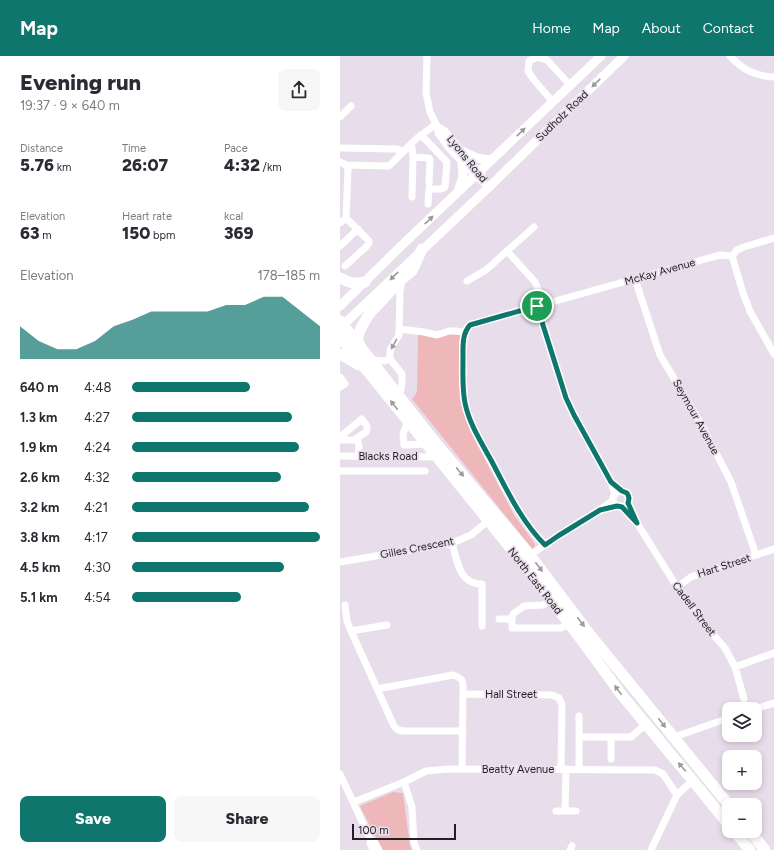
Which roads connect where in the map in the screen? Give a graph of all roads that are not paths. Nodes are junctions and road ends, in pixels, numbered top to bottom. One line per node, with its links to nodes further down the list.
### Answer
1 (427, 56): 10 (street, Lyons Road)
2 (601, 56): 6 (main road, Sudholz Road)
3 (624, 56): 22 (main road, Sudholz Road, one-way to 22)
4 (730, 56): 5 (street)
5 (774, 77)
6 (570, 85): 7 (main road, Sudholz Road); 7 (street)
7 (553, 102): 17 (main road, Sudholz Road, one-way to 7)
8 (352, 106): 9 (street)
9 (340, 117)
10 (436, 125): 11 (street); 14 (street, Lyons Road); 18 (street, Lyons Road)
11 (421, 135): 12 (street); 25 (street)
12 (410, 145): 15 (street); 16 (street)
13 (340, 148): 15 (street)
14 (462, 151): 17 (main road); 20 (street, Lyons Road)
15 (403, 152): 19 (street)
16 (413, 157): 21 (street); 24 (street)
17 (493, 159): 20 (main road, Sudholz Road)
18 (462, 162): 20 (street, Lyons Road); 23 (main road)
19 (343, 163): 27 (street)
20 (477, 174): 22 (street, Lyons Road); 23 (main road, Sudholz Road)
21 (429, 183)
22 (489, 187): 26 (main road, Sudholz Road)
23 (457, 193): 26 (main road); 41 (main road, Sudholz Road, one-way to 23)
24 (412, 197)
25 (428, 204)
26 (471, 204): 33 (main road, Sudholz Road)
27 (346, 218): 28 (street); 30 (street)
28 (340, 224)
29 (534, 227): 34 (street)
30 (358, 229): 32 (street); 36 (street)
31 (774, 238): 35 (street, McKay Avenue)
32 (340, 246)
33 (422, 249): 38 (highway); 44 (main road, Sudholz Road, one-way to 44)
34 (507, 251): 40 (street); 42 (street, Cadell Street)
35 (732, 256): 39 (street, McKay Avenue); 50 (street)
36 (345, 266)
37 (340, 278): 41 (highway)
38 (402, 279): 45 (street); 48 (highway)
39 (635, 279): 42 (street, McKay Avenue); 73 (street, Seymour Avenue)
40 (467, 281)
41 (365, 282): 43 (main road, Sudholz Road)
42 (541, 305): 46 (street, McKay Avenue); 68 (street, Cadell Street)
43 (340, 306)
44 (341, 325): 48 (highway, North East Road)
45 (399, 329): 46 (street); 51 (street, one-way to 51)
46 (466, 332): 71 (street)
47 (340, 337): 52 (highway, North East Road)
48 (361, 347): 52 (highway, North East Road)
49 (340, 354): 52 (highway)
50 (774, 354)
51 (390, 359): 52 (street); 55 (street)
52 (369, 365): 55 (highway, North East Road); 56 (highway, North East Road, one-way to 52)
53 (340, 377): 54 (street)
54 (340, 387)
55 (398, 394): 74 (highway, North East Road, one-way to 74)
56 (408, 421): 60 (highway, North East Road); 60 (street)
57 (340, 437): 58 (street)
58 (357, 439): 59 (street); 62 (street)
59 (340, 440)
60 (426, 444): 64 (highway, North East Road)
61 (340, 456): 62 (street, Blacks Road)
62 (358, 456): 63 (street, Blacks Road)
63 (378, 456): 64 (street, Blacks Road); 66 (street)
64 (436, 457): 69 (highway, North East Road)
65 (340, 471): 66 (street, Blacks Road)
66 (379, 471): 67 (street, Blacks Road)
67 (425, 472)
68 (620, 500): 71 (street); 76 (street, Cadell Street)
69 (488, 521): 70 (street, Gilles Crescent); 74 (highway, North East Road)
70 (452, 543): 75 (street, Gilles Crescent); 83 (street)
71 (545, 545): 74 (street)
72 (774, 549): 73 (street, Hart Street)
73 (756, 555): 76 (street, Hart Street)
74 (525, 558): 77 (highway, North East Road); 98 (highway, North East Road, one-way to 98)
75 (340, 562)
76 (677, 587): 86 (street, Cadell Street)
77 (551, 600): 80 (street); 81 (highway, North East Road)
78 (345, 605): 84 (street)
79 (499, 619): 80 (street)
80 (512, 619): 81 (street)
81 (569, 624): 94 (highway, North East Road, one-way to 81)
82 (387, 625): 84 (street)
83 (482, 626)
84 (351, 631): 87 (street)
85 (774, 653): 86 (street)
86 (735, 667): 89 (street, Cadell Street)
87 (377, 689): 88 (street); 95 (street)
88 (463, 694): 95 (street); 102 (street, Hall Street)
89 (744, 699)
90 (774, 703): 91 (street)
91 (762, 707)
92 (579, 716): 96 (street)
93 (722, 720): 98 (street)
94 (646, 724): 97 (street); 99 (highway, North East Road)
95 (463, 731): 101 (street)
96 (579, 737): 97 (street); 103 (street)
97 (611, 737): 100 (street)
98 (674, 737): 99 (highway); 109 (highway, North East Road)
99 (660, 742): 105 (highway, North East Road, one-way to 99)
100 (611, 759)
101 (462, 769): 102 (street, Beatty Avenue); 106 (street, Beatty Avenue)
102 (564, 769): 103 (street, Beatty Avenue); 112 (street)
103 (579, 769): 108 (street, Beatty Avenue)
104 (340, 774): 107 (street)
105 (694, 781): 108 (street); 114 (highway, North East Road)
106 (404, 782): 110 (street, Beatty Avenue); 120 (street)
107 (343, 786): 110 (street)
108 (677, 795): 121 (street)
109 (723, 798)
110 (354, 802): 117 (street)
111 (556, 811): 112 (street)
112 (565, 811): 113 (street)
113 (576, 811)
114 (722, 816)
115 (740, 838): 122 (highway)
116 (756, 838): 123 (highway)
117 (371, 841): 118 (street); 119 (street)
118 (373, 850)
119 (379, 850)
120 (418, 850)
121 (651, 850)
122 (750, 850)
123 (765, 850)

